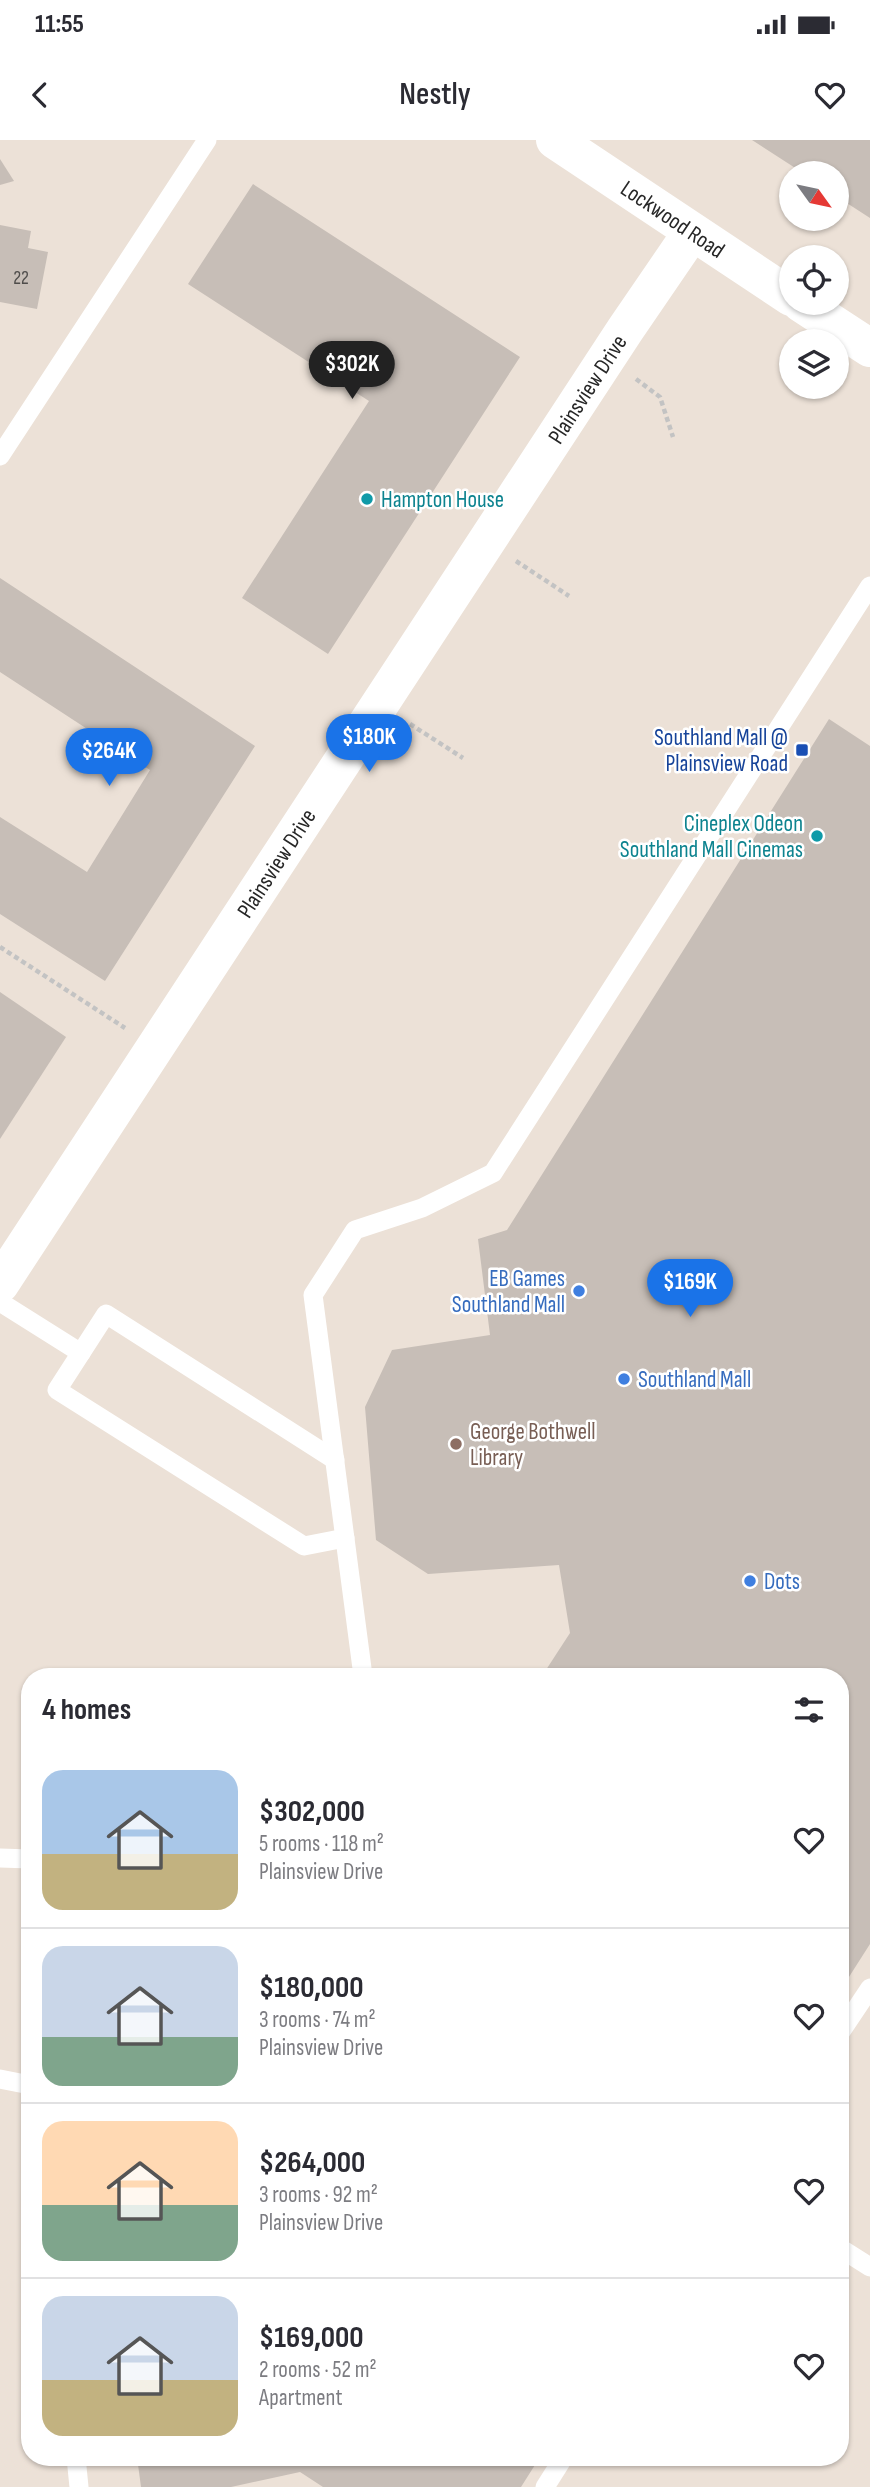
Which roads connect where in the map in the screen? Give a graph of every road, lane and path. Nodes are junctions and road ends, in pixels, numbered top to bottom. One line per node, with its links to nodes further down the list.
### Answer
1 (207, 140): 9 (lane)
2 (555, 140): 3 (street, Lockwood Road)
3 (692, 232): 4 (street, Lockwood Road); 7 (street, Plainsview Drive)
4 (779, 289)
5 (819, 315): 6 (street)
6 (870, 348)
7 (607, 358): 8 (path); 10 (street, Plainsview Drive)
8 (673, 437)
9 (0, 456)
10 (486, 542): 12 (path); 13 (street, Plainsview Drive)
11 (870, 586): 20 (lane)
12 (569, 596)
13 (380, 704): 14 (path); 16 (street, Plainsview Drive)
14 (463, 758)
15 (0, 947): 16 (path)
16 (155, 1047): 17 (street, Plainsview Drive)
17 (0, 1284)
18 (0, 1302): 19 (lane)
19 (81, 1353): 20 (lane); 21 (lane)
20 (335, 1460): 21 (lane)
21 (345, 1538): 22 (lane)
22 (362, 1668)
23 (0, 1858): 24 (lane)
24 (21, 1858)
25 (870, 1988): 26 (lane)
26 (849, 2020)
27 (0, 2079): 28 (lane)
28 (21, 2083)
29 (849, 2254): 30 (lane)
30 (870, 2267)
31 (77, 2466): 33 (lane)
32 (559, 2466): 34 (lane)
33 (79, 2487)
34 (545, 2487)

